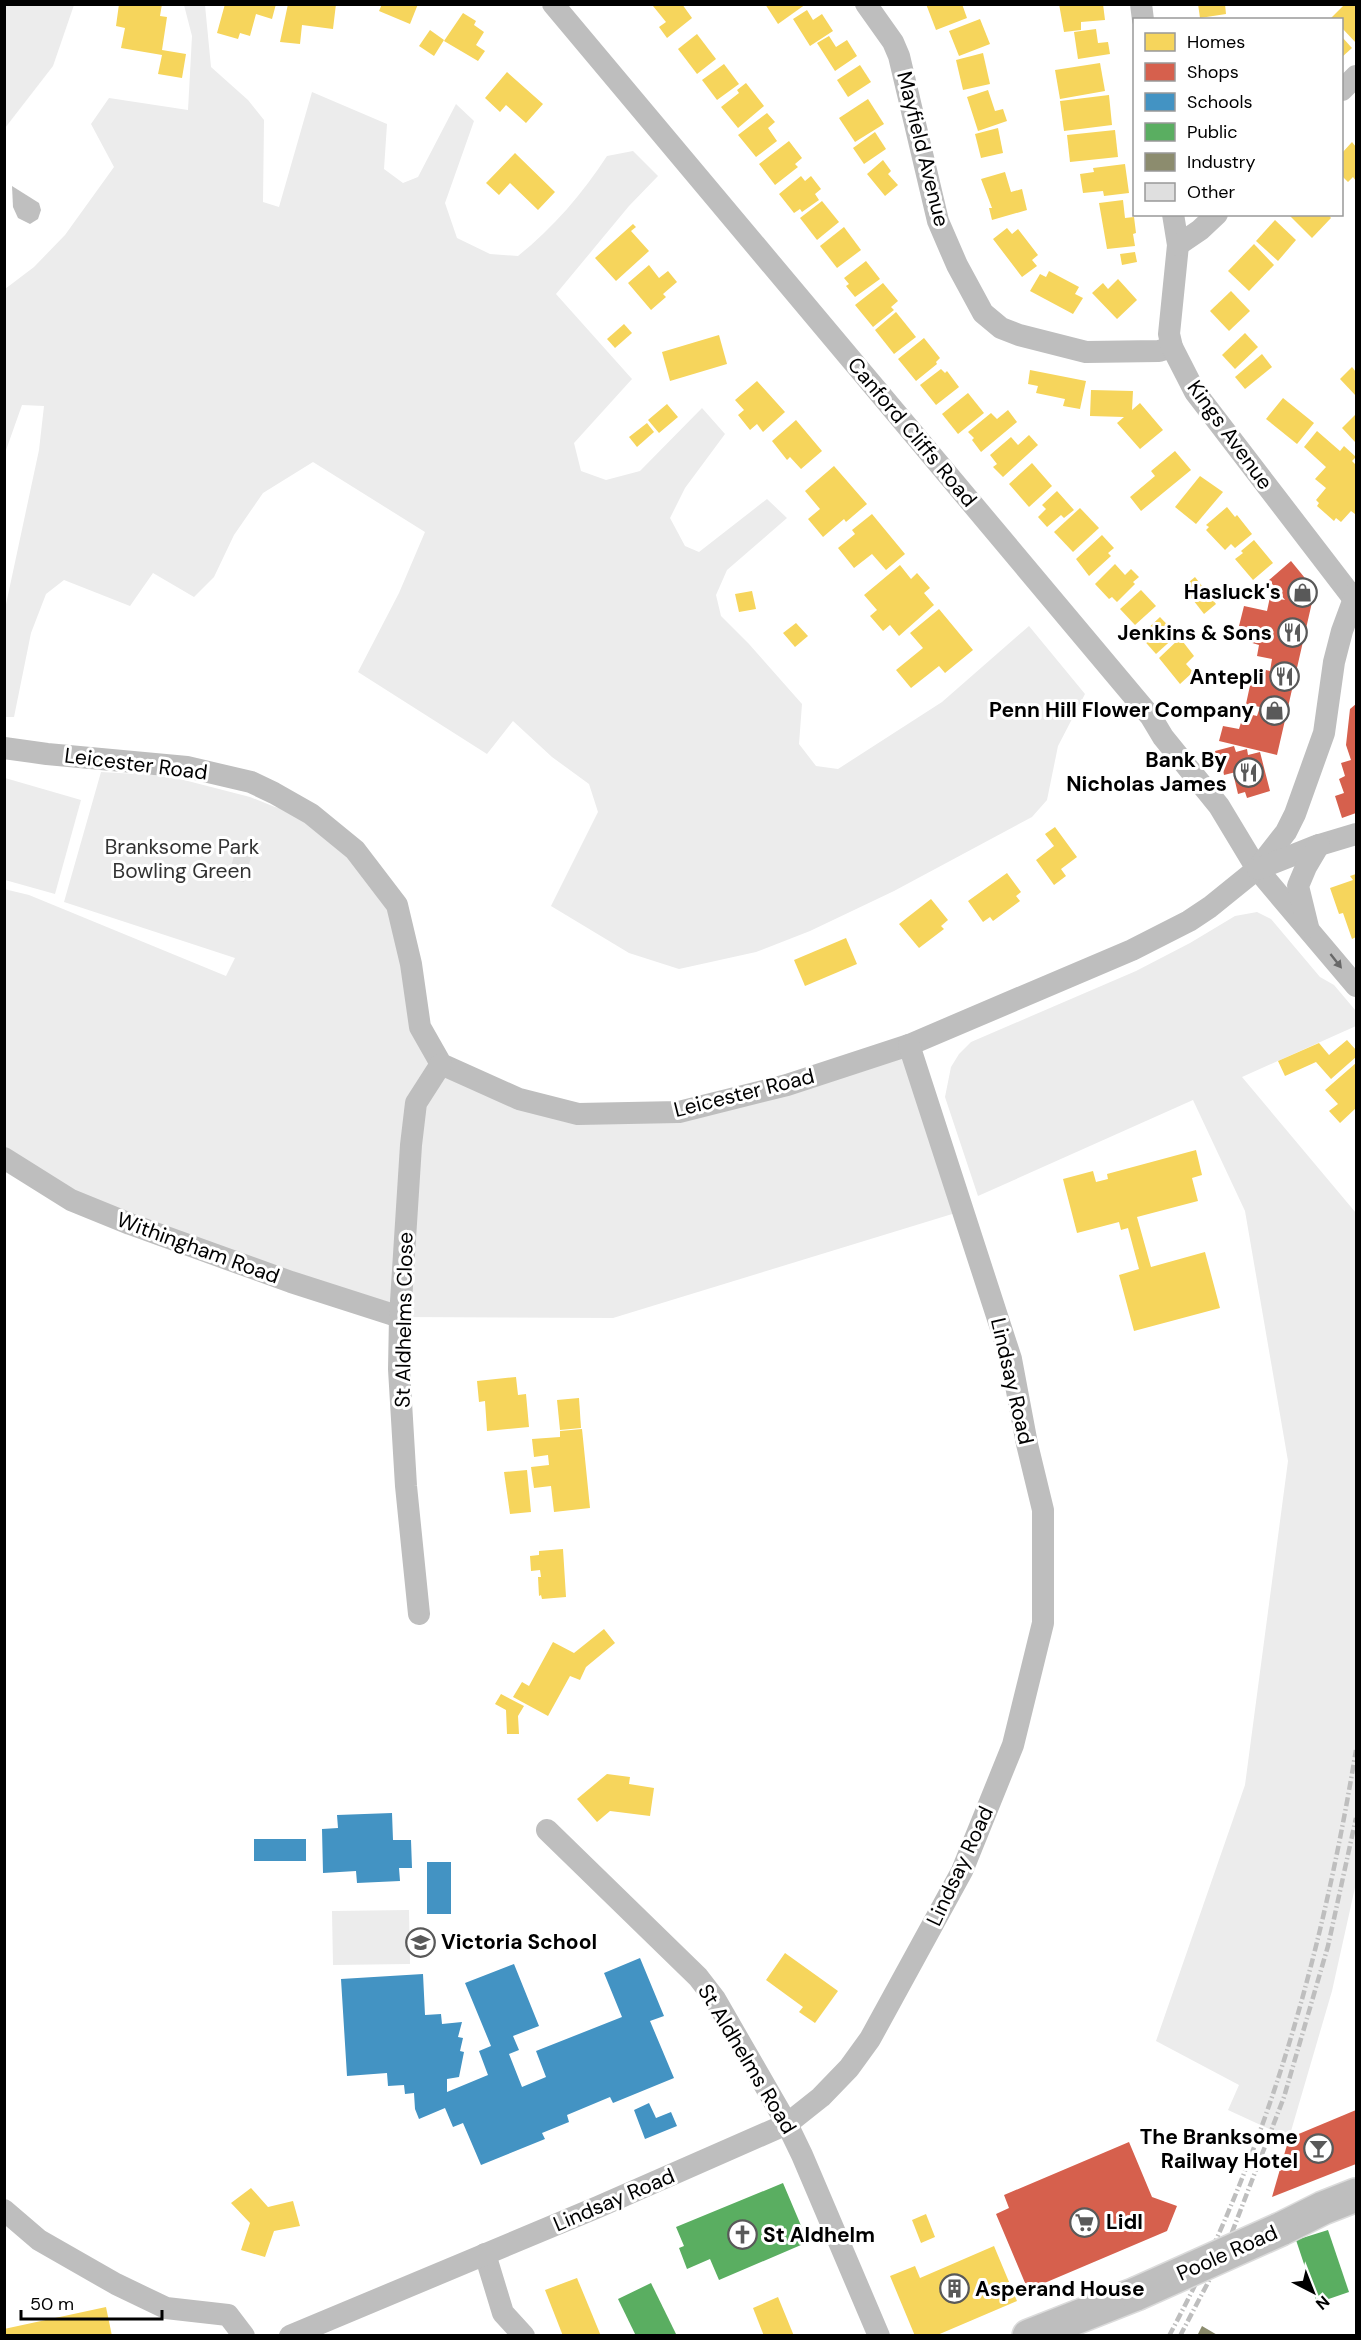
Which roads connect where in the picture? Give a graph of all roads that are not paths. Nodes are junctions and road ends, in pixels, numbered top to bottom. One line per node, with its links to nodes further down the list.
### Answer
1 (553, 4): 13 (street, Canford Cliffs Road)
2 (866, 4): 8 (street, Mayfield Avenue)
3 (1356, 76): 4 (street)
4 (1343, 88)
5 (1173, 216): 7 (street, Kings Avenue)
6 (1215, 216): 7 (street)
7 (1178, 245): 8 (street, Kings Avenue)
8 (1172, 347): 9 (street, Kings Avenue)
9 (1355, 595): 13 (street)
10 (4, 748): 17 (street, Leicester Road)
11 (1356, 834): 12 (street)
12 (1319, 845): 13 (street); 14 (street)
13 (1257, 869): 14 (street, Canford Cliffs Road); 16 (street, Leicester Road)
14 (1308, 927): 15 (street, Canford Cliffs Road, one-way to 15)
15 (1356, 986)
16 (909, 1045): 17 (street, Leicester Road); 22 (street, Lindsay Road)
17 (441, 1064): 19 (street, St Aldhelms Close)
18 (4, 1158): 19 (street, Withingham Road)
19 (400, 1317): 20 (street, St Aldhelms Close)
20 (419, 1614)
21 (547, 1830): 22 (street, St Aldhelms Road)
22 (787, 2124): 25 (street, Lindsay Road); 29 (street, St Aldhelms Road)
23 (1356, 2195): 30 (highway, Poole Road, bridge)
24 (4, 2210): 26 (street)
25 (485, 2254): 27 (street, Lindsay Road); 28 (street)
26 (244, 2336)
27 (290, 2336)
28 (524, 2336)
29 (879, 2336)
30 (1029, 2336)

